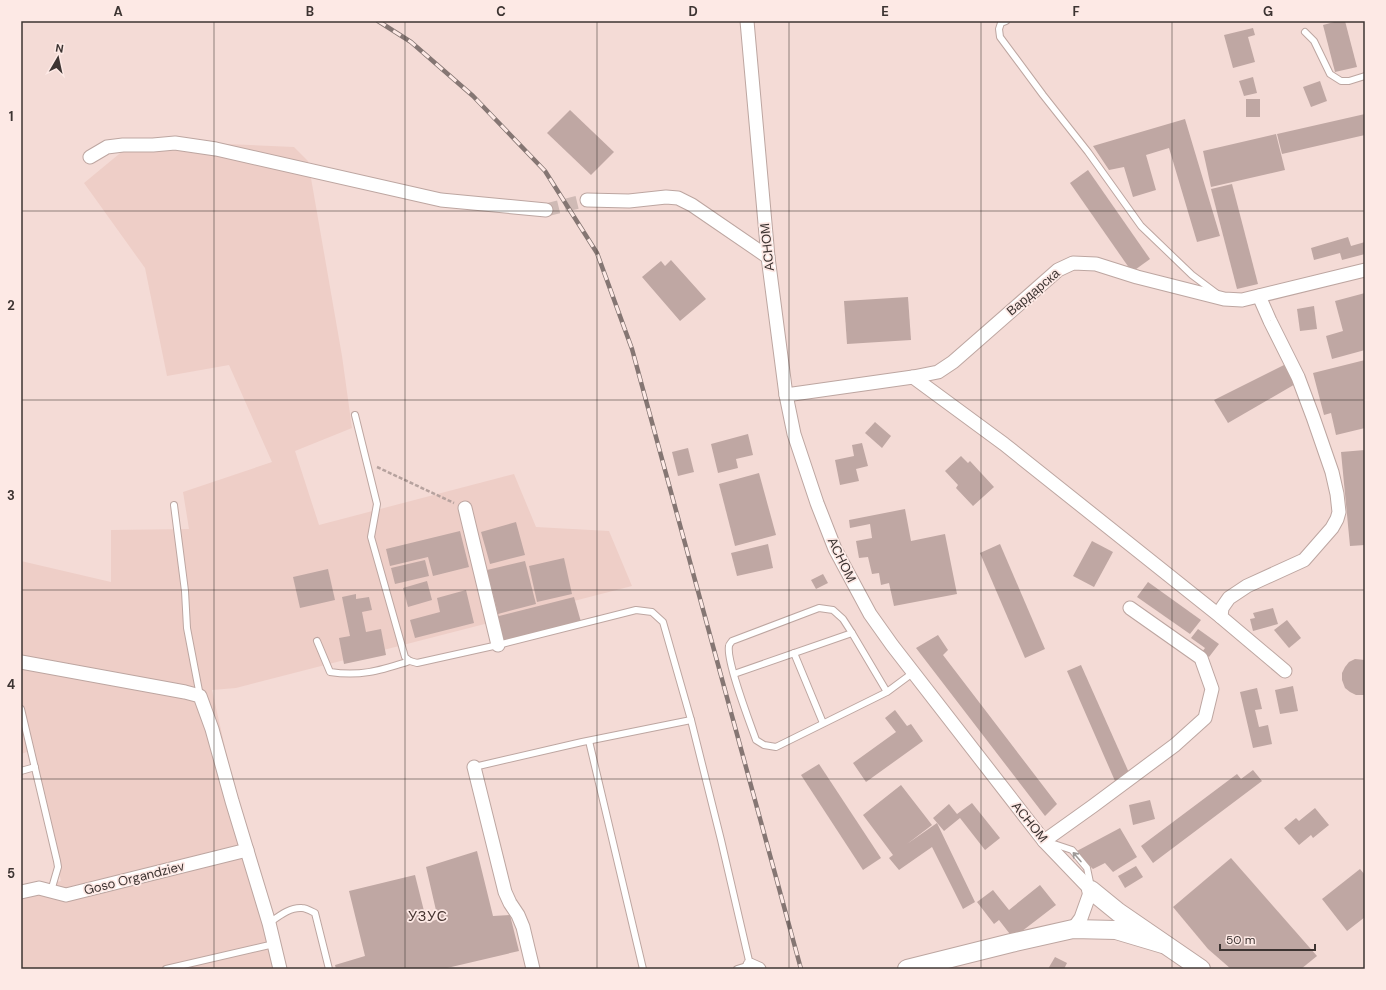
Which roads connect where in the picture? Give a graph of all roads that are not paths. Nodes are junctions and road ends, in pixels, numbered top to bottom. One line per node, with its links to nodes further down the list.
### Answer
1 (747, 21): 8 (street, АСНОМ)
2 (1006, 21): 11 (lane)
3 (1305, 32): 4 (lane)
4 (1365, 76)
5 (90, 157): 7 (street)
6 (587, 200): 8 (street)
7 (546, 210)
8 (768, 257): 13 (street, АСНОМ)
9 (1365, 270): 10 (street, Вардарска)
10 (1259, 296): 11 (street, Вардарска); 18 (street)
11 (1224, 299): 12 (street, Вардарска)
12 (914, 377): 13 (street, Вардарска); 18 (street)
13 (786, 395): 26 (street, АСНОМ)
14 (355, 415): 23 (lane)
15 (174, 505): 29 (lane)
16 (465, 508): 21 (street)
17 (1130, 608): 37 (street)
18 (1221, 617): 25 (street)
19 (852, 633): 22 (lane); 27 (lane); 28 (lane)
20 (317, 641): 23 (lane)
21 (498, 645): 23 (lane); 31 (lane)
22 (794, 653): 27 (lane); 32 (lane)
23 (410, 661)
24 (21, 662): 29 (street)
25 (1285, 671)
26 (914, 672): 28 (lane); 37 (street, АСНОМ)
27 (734, 674): 32 (lane)
28 (887, 692): 32 (lane)
29 (200, 696): 38 (street)
30 (21, 709): 34 (lane)
31 (691, 720): 33 (lane); 46 (lane)
32 (823, 723)
33 (589, 741): 35 (lane); 51 (lane)
34 (35, 766): 36 (lane); 40 (lane)
35 (474, 767): 50 (street)
36 (21, 771)
37 (1044, 841): 39 (street, АСНОМ)
38 (247, 850): 40 (street, Goso Organdziev); 42 (street)
39 (1091, 890): 43 (street); 45 (main road, АСНОМ)
40 (51, 891): 41 (street, Goso Organdziev)
41 (21, 892)
42 (269, 923): 44 (street); 49 (lane)
43 (1073, 929): 45 (main road); 53 (main road)
44 (274, 944): 47 (lane); 48 (street)
45 (1163, 944): 54 (main road, АСНОМ)
46 (754, 967): 52 (lane)
47 (166, 969)
48 (280, 969)
49 (329, 969)
50 (533, 969)
51 (643, 969)
52 (737, 969)
53 (907, 969)
54 (1201, 969)

